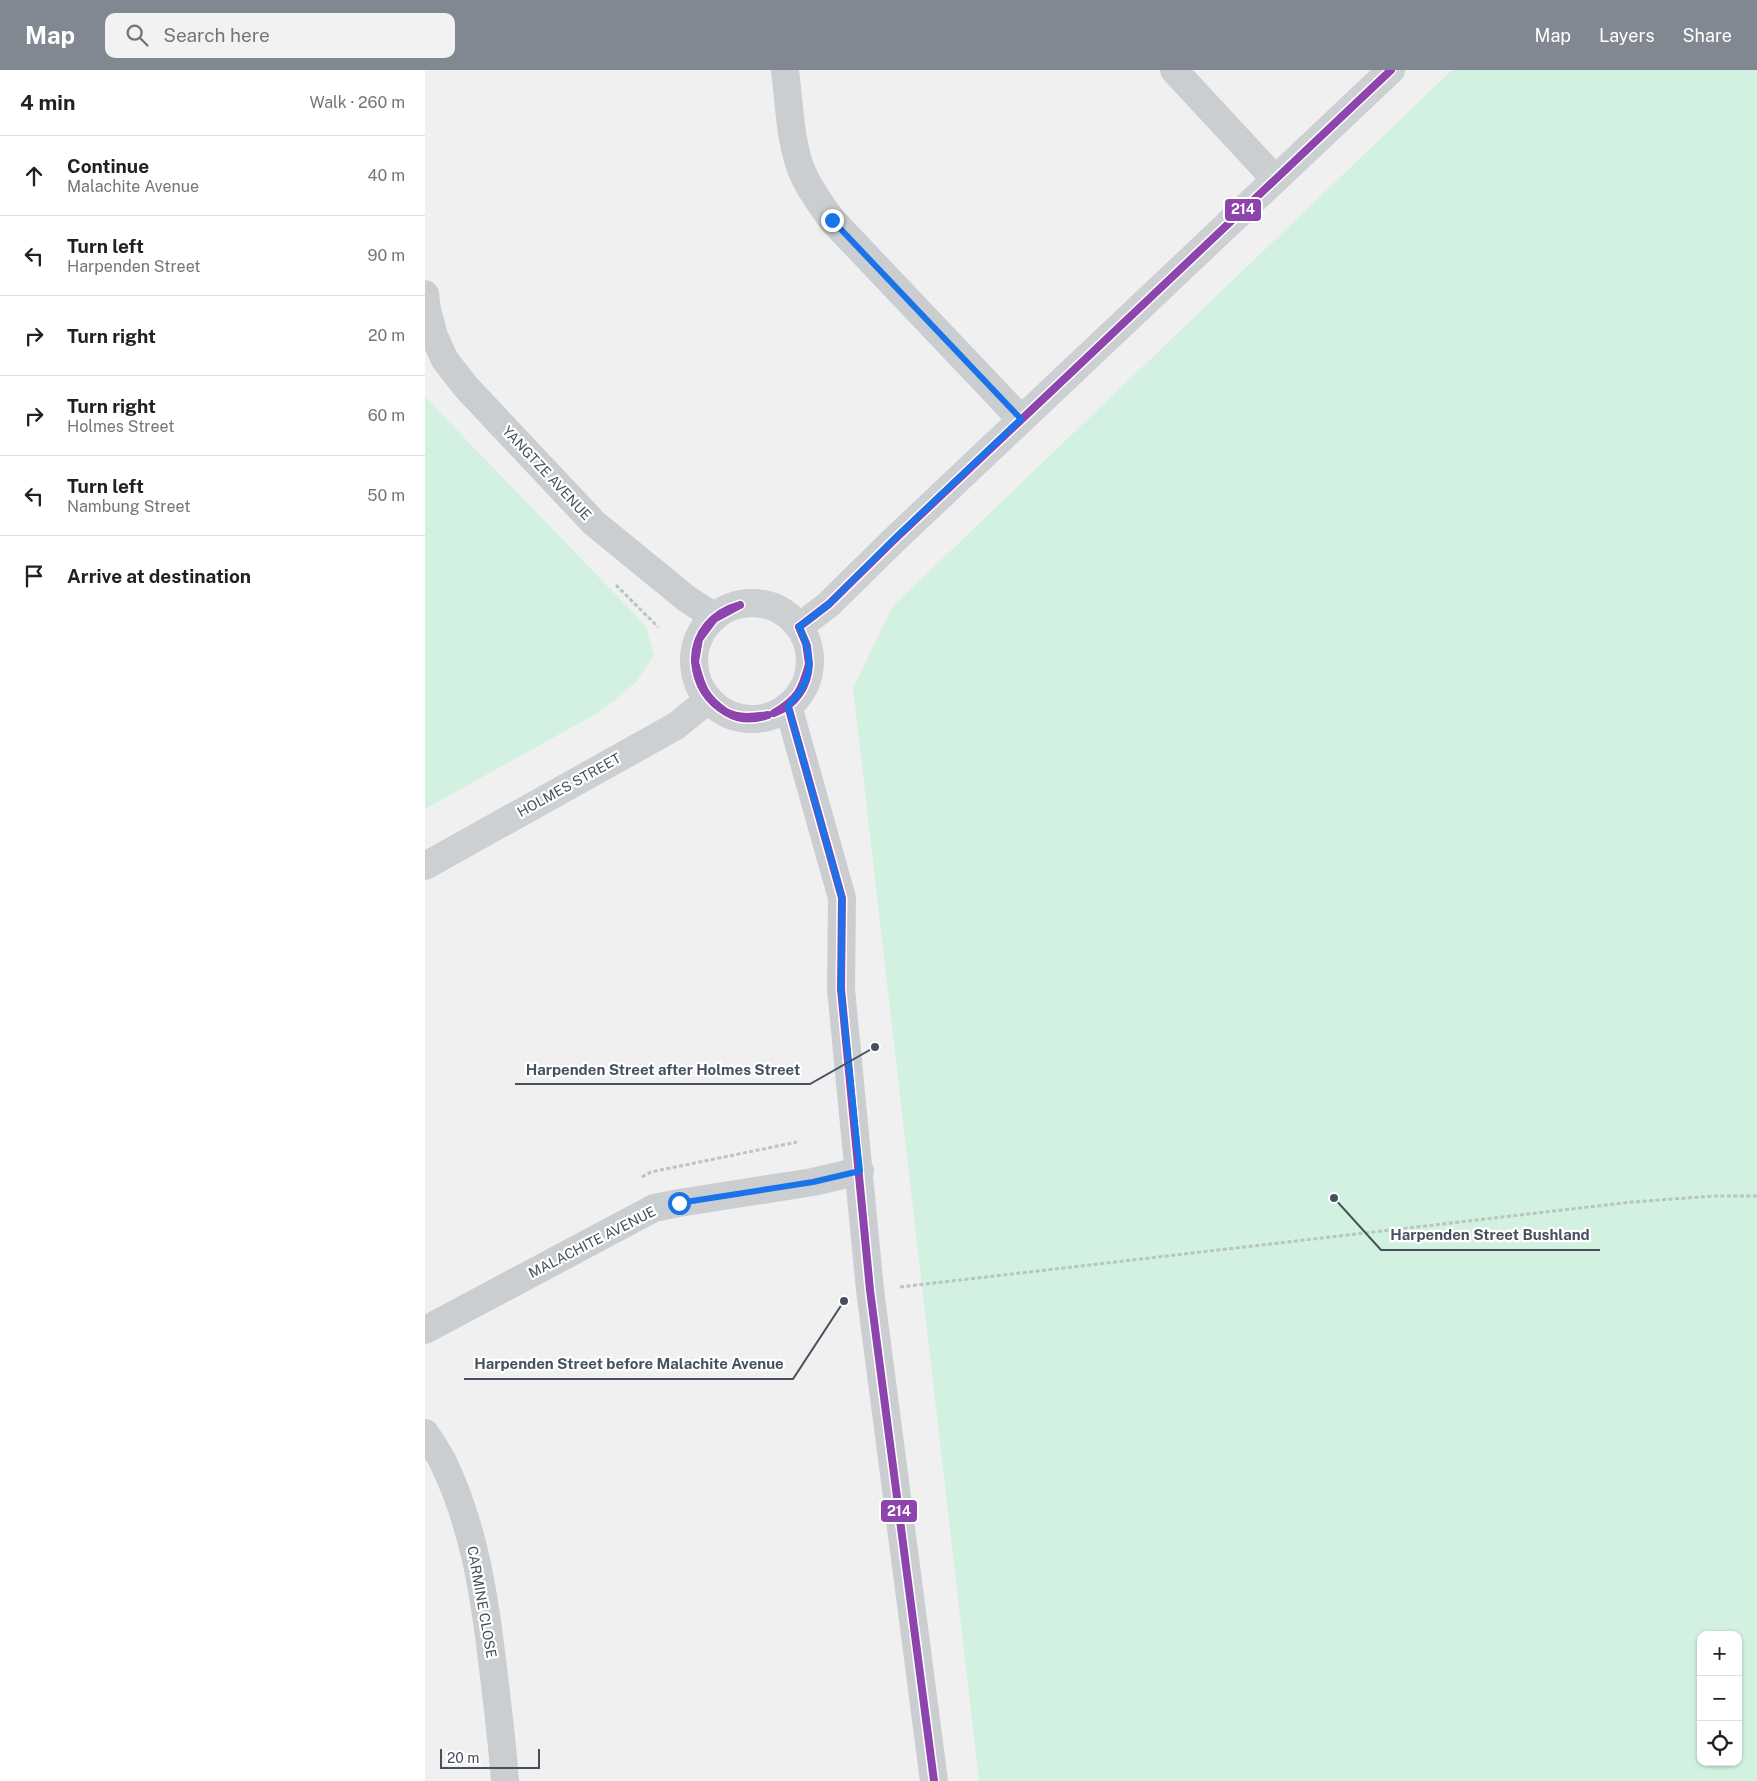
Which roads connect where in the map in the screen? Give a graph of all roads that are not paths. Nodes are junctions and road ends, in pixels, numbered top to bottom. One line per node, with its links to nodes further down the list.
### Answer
1 (785, 70): 6 (street)
2 (1174, 70): 4 (street)
3 (1391, 70): 4 (main road)
4 (1275, 179): 6 (main road)
5 (425, 294): 7 (street, YANGTZE AVENUE)
6 (1021, 419): 8 (main road)
7 (715, 617): 8 (main road); 9 (main road)
8 (799, 627): 10 (main road)
9 (709, 699): 10 (main road); 11 (main road, HOLMES STREET)
10 (788, 706): 12 (street)
11 (425, 866)
12 (860, 1171): 13 (street, MALACHITE AVENUE); 16 (street)
13 (425, 1330)
14 (425, 1433): 15 (street, CARMINE CLOSE)
15 (505, 1781)
16 (934, 1781)

